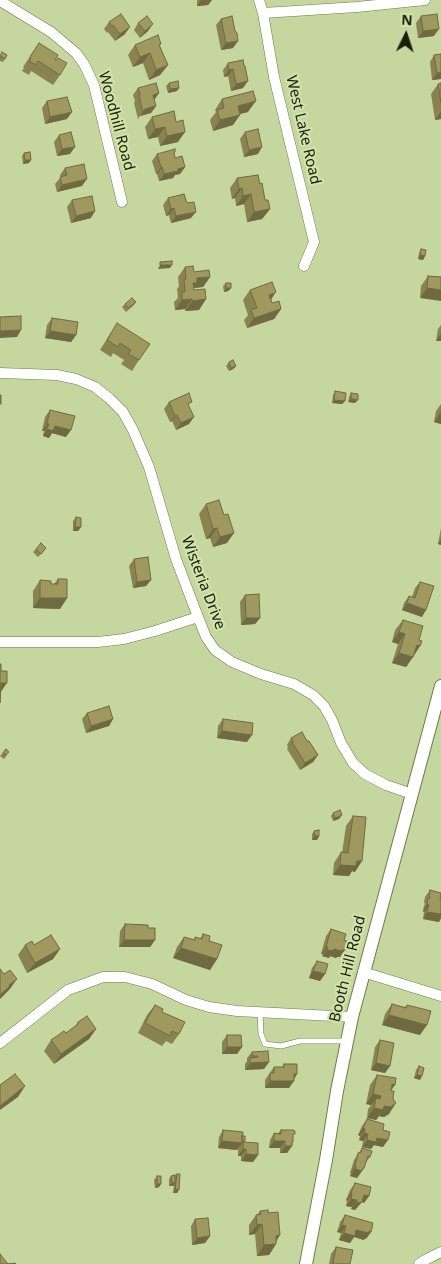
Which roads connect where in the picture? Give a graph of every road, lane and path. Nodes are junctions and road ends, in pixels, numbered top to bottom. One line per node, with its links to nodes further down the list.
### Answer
1 (259, 0): 4 (street, West Lake Road)
2 (426, 0): 4 (street)
3 (0, 1): 5 (street, Woodhill Road)
4 (263, 13): 6 (street, West Lake Road)
5 (122, 202)
6 (304, 266)
7 (0, 373): 8 (street, Wisteria Drive)
8 (198, 617): 9 (street); 11 (street, Wisteria Drive)
9 (0, 642)
10 (441, 686): 11 (street, Booth Hill Road)
11 (412, 794): 12 (street, Booth Hill Road)
12 (363, 972): 13 (street); 15 (street, Booth Hill Road)
13 (441, 996)
14 (260, 1012): 15 (street); 16 (lane); 17 (street)
15 (352, 1017): 16 (street, Booth Hill Road)
16 (347, 1041): 19 (street, Booth Hill Road)
17 (0, 1043)
18 (441, 1252): 20 (street)
19 (306, 1264)
20 (419, 1264)

